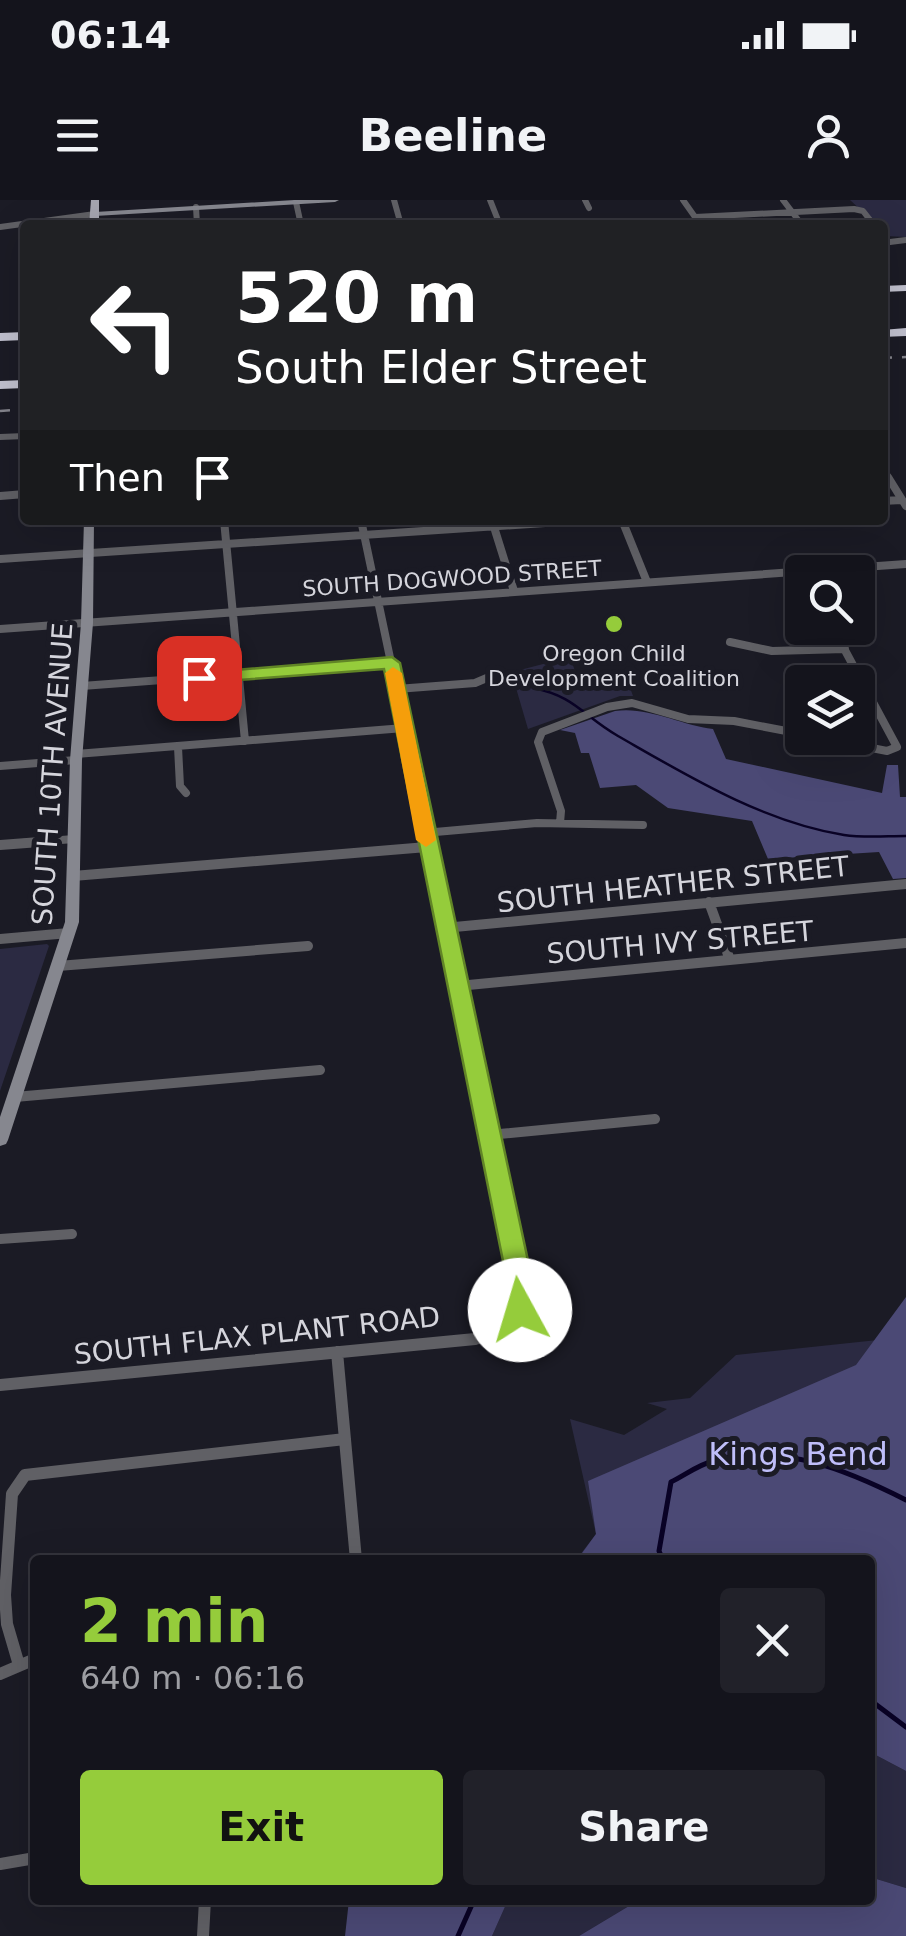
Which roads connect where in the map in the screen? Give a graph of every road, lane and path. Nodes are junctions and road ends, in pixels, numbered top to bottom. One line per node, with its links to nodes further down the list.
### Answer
1 (96, 200): 10 (main road)
2 (336, 200): 6 (main road)
3 (585, 200): 8 (street)
4 (683, 200): 9 (street)
5 (782, 200): 9 (street)
6 (296, 202): 7 (main road)
7 (196, 207): 10 (main road); 11 (street)
8 (589, 208)
9 (792, 212): 12 (street); 13 (street)
10 (94, 220)
11 (197, 220)
12 (798, 220)
13 (869, 220)
14 (888, 478): 15 (street)
15 (904, 503)
16 (90, 525): 24 (main road, SOUTH 10TH AVENUE)
17 (224, 525): 23 (street)
18 (361, 525): 22 (street)
19 (521, 525): 21 (street)
20 (624, 525): 29 (street)
21 (494, 527): 22 (street); 30 (street)
22 (364, 535): 23 (street); 31 (street)
23 (226, 544): 24 (street); 32 (street)
24 (89, 553): 25 (street); 33 (main road, SOUTH 10TH AVENUE)
25 (0, 560)
26 (906, 564): 27 (street, SOUTH DOGWOOD STREET)
27 (875, 566)
28 (785, 573): 29 (street, SOUTH DOGWOOD STREET)
29 (648, 582): 30 (street, SOUTH DOGWOOD STREET)
30 (514, 591): 31 (street, SOUTH DOGWOOD STREET)
31 (378, 600): 32 (street, SOUTH DOGWOOD STREET); 38 (street)
32 (233, 611): 33 (street, SOUTH DOGWOOD STREET); 41 (street)
33 (88, 623): 34 (street, SOUTH DOGWOOD STREET); 42 (main road, SOUTH 10TH AVENUE)
34 (0, 629)
35 (730, 642): 37 (street)
36 (842, 645): 37 (street)
37 (844, 649): 39 (street)
38 (392, 663): 41 (street); 43 (street)
39 (853, 665)
40 (496, 674): 43 (street)
41 (238, 675): 42 (street); 47 (street)
42 (82, 686): 50 (main road, SOUTH 10TH AVENUE)
43 (397, 689): 45 (street)
44 (875, 705): 49 (street)
45 (404, 728): 47 (street); 55 (street)
46 (785, 731): 53 (street)
47 (244, 741): 48 (street)
48 (178, 747): 50 (street); 52 (street)
49 (875, 747)
50 (76, 757): 51 (street); 56 (main road, SOUTH 10TH AVENUE)
51 (0, 766)
52 (186, 793)
53 (560, 823): 54 (street); 55 (street)
54 (642, 825)
55 (424, 833): 58 (street)
56 (74, 839): 57 (street); 59 (main road, SOUTH 10TH AVENUE)
57 (0, 845)
58 (427, 846): 59 (street); 62 (street)
59 (73, 876): 63 (main road, SOUTH 10TH AVENUE)
60 (906, 884): 61 (street, SOUTH HEATHER STREET)
61 (709, 902): 62 (street, SOUTH HEATHER STREET); 67 (street)
62 (444, 928): 69 (street)
63 (69, 932): 64 (street); 68 (main road, SOUTH 10TH AVENUE)
64 (0, 939)
65 (906, 943): 67 (street, SOUTH IVY STREET)
66 (308, 946): 68 (street)
67 (730, 960): 69 (street, SOUTH IVY STREET)
68 (58, 966): 71 (main road, SOUTH 10TH AVENUE)
69 (458, 986): 73 (street)
70 (320, 1070): 71 (street)
71 (14, 1096): 74 (main road, SOUTH 10TH AVENUE)
72 (655, 1119): 73 (street)
73 (489, 1135): 77 (street, SOUTH FLAX PLANT ROAD)
74 (0, 1140)
75 (72, 1234): 76 (street)
76 (0, 1240)
77 (337, 1352): 78 (street, SOUTH FLAX PLANT ROAD); 79 (street)
78 (0, 1385)
79 (345, 1439): 80 (street); 82 (street)
80 (356, 1555)
81 (30, 1662): 82 (street)
82 (20, 1665): 83 (street)
83 (0, 1674)
84 (30, 1859): 85 (street)
85 (0, 1864)
86 (206, 1905): 87 (street)
87 (204, 1936)

